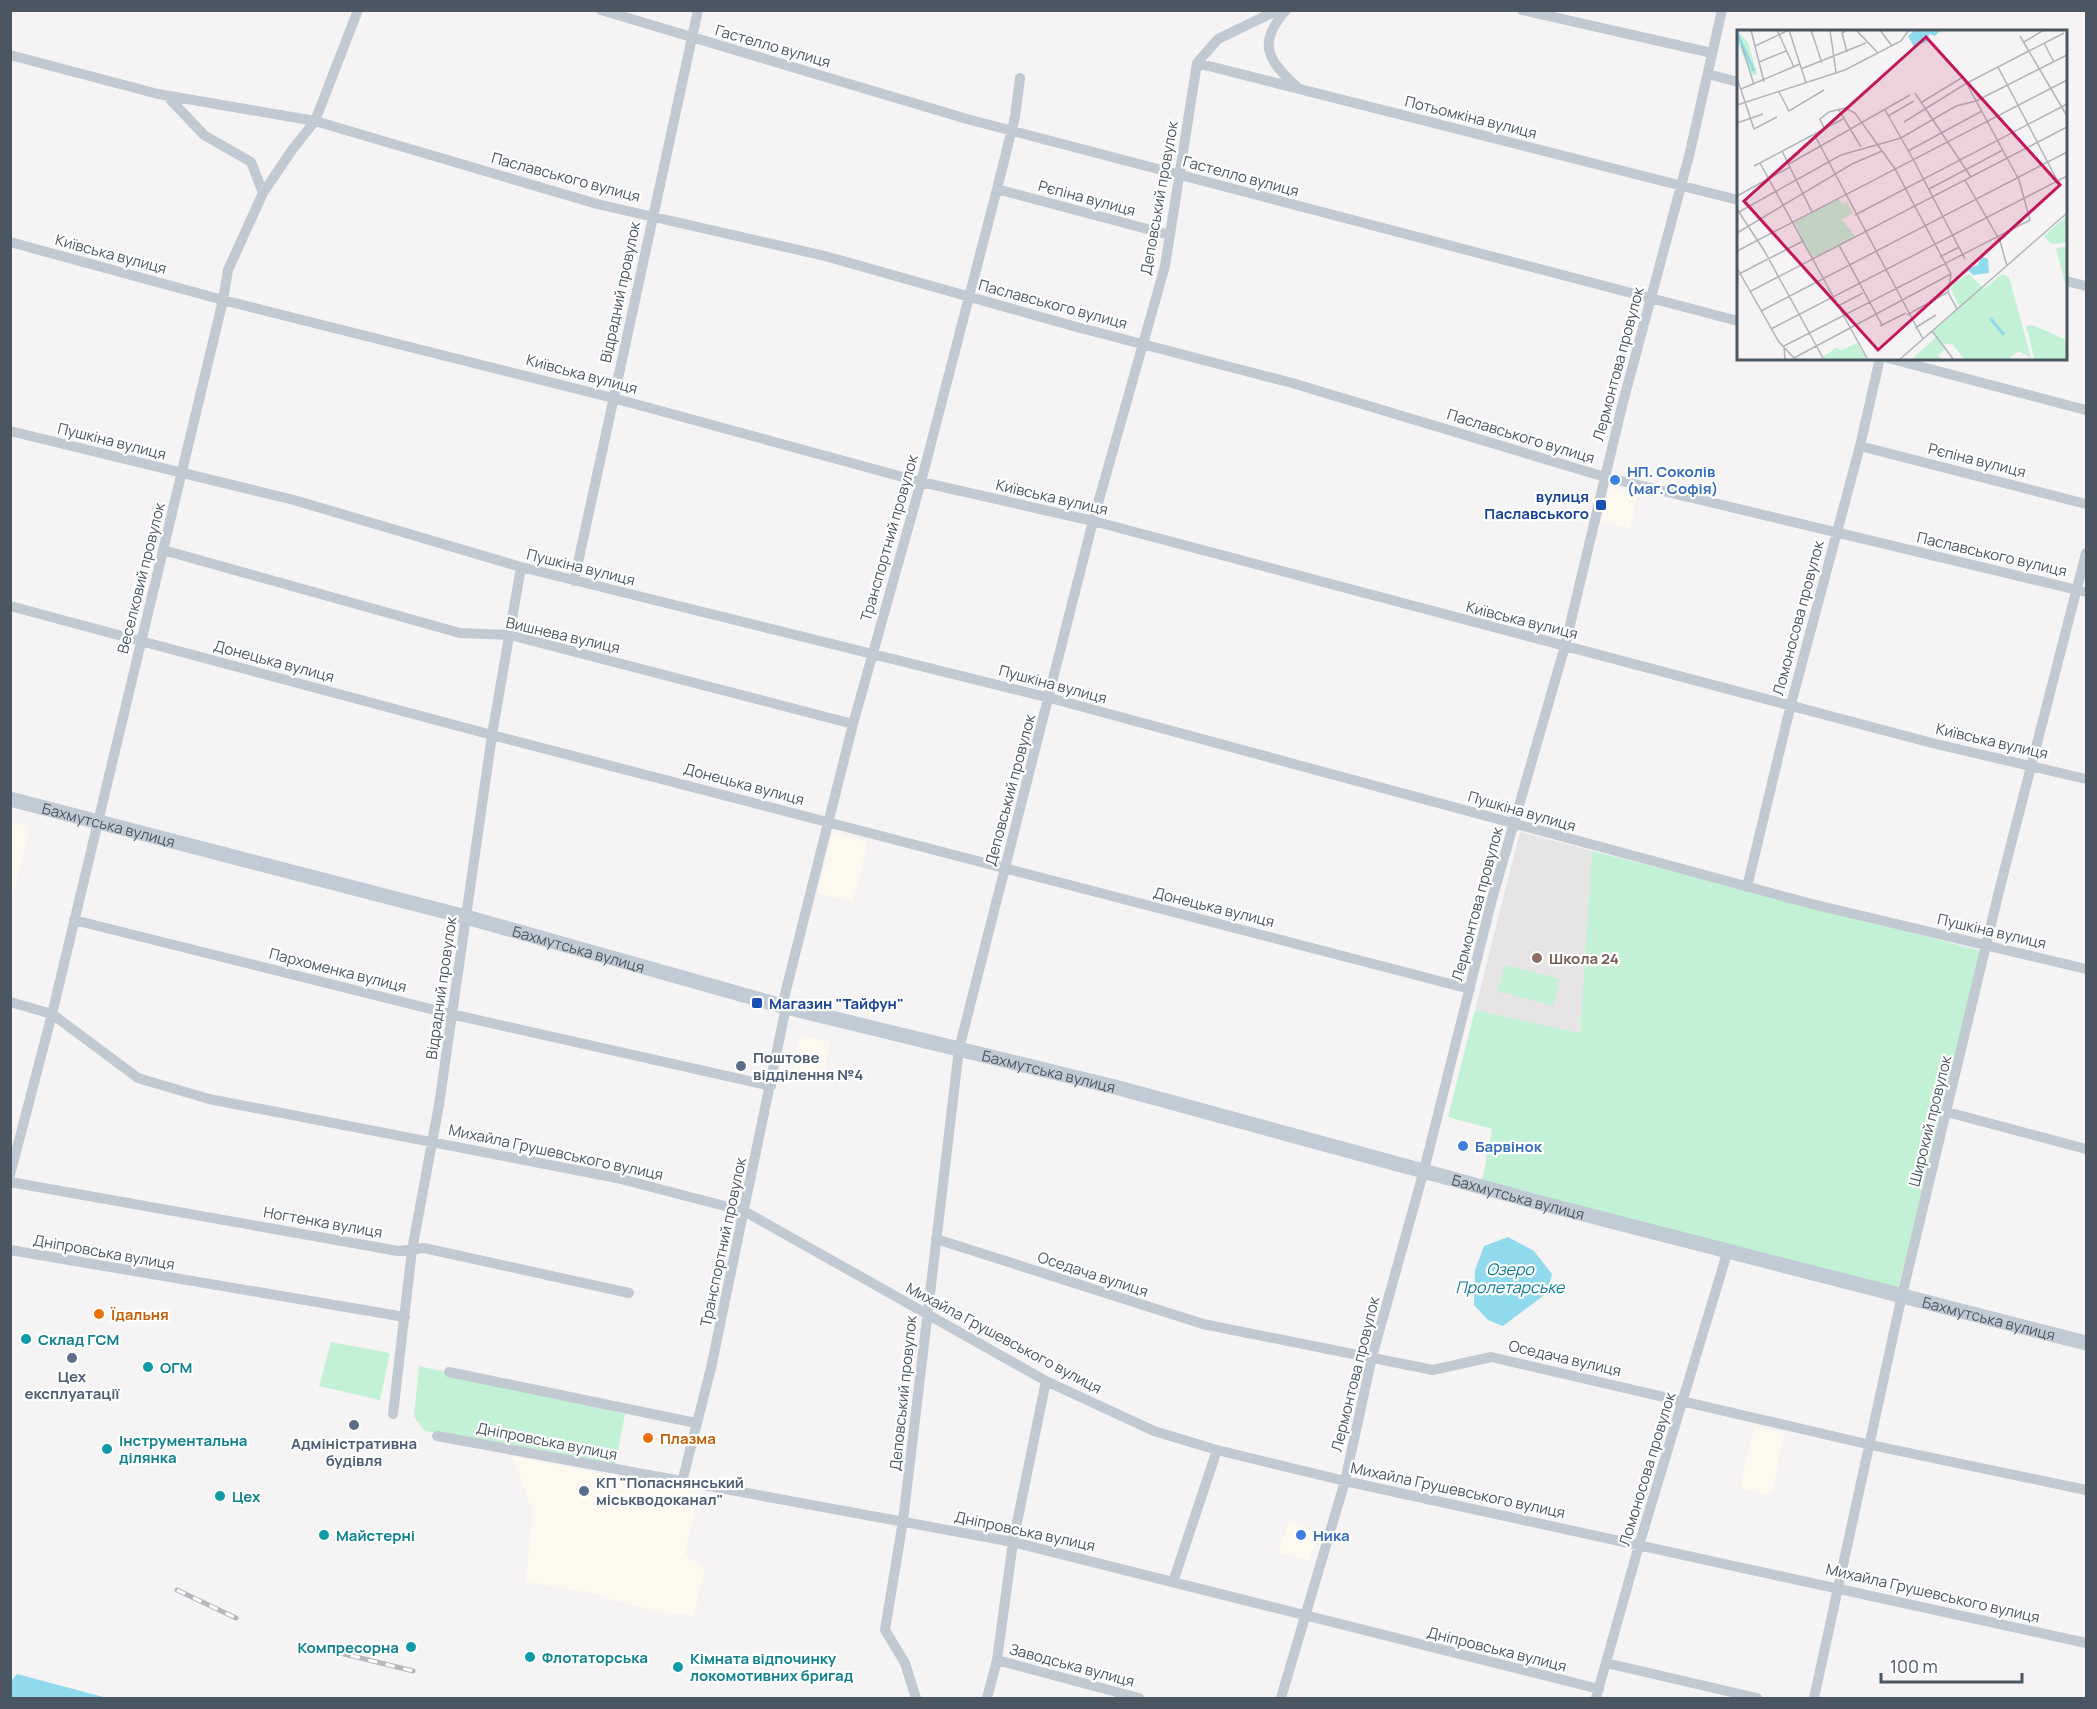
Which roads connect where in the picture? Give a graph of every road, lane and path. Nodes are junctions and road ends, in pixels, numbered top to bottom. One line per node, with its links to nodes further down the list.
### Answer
1 (358, 10): 17 (street, Веселковий провулок)
2 (601, 10): 8 (street, Гастелло вулиця)
3 (698, 10): 8 (street, Відрадний провулок)
4 (1278, 10): 11 (street)
5 (1286, 10): 15 (street)
6 (1522, 10): 9 (street)
7 (1722, 10): 9 (street, Лермонтова провулок)
8 (692, 38): 18 (street, Гастелло вулиця); 24 (street, Відрадний провулок)
9 (1712, 53): 12 (street, Лермонтова провулок)
10 (10, 55): 16 (street, Паславського вулиця)
11 (1197, 63): 15 (street, Потьомкіна вулиця); 19 (street, Деповський провулок)
12 (1708, 74): 14 (street); 20 (street, Лермонтова провулок)
13 (1020, 78): 18 (street, Транспортний провулок)
14 (1737, 82)
15 (1299, 89): 20 (street, Потьомкіна вулиця)
16 (167, 96): 17 (street, Паславського вулиця); 22 (street)
17 (315, 121): 22 (street, Веселковий провулок); 24 (street, Паславського вулиця)
18 (1012, 131): 19 (street, Гастелло вулиця); 21 (street, Транспортний провулок)
19 (1179, 176): 25 (street, Деповський провулок); 30 (street, Гастелло вулиця)
20 (1681, 186): 23 (street, Потьомкіна вулиця); 30 (street, Лермонтова провулок)
21 (997, 189): 25 (street, Рєпіна вулиця); 29 (street, Транспортний провулок)
22 (263, 193): 31 (street, Веселковий провулок)
23 (1737, 200)
24 (652, 215): 29 (street, Паславського вулиця); 36 (street, Відрадний провулок)
25 (1170, 235): 33 (street, Деповський провулок)
26 (10, 242): 31 (street, Київська вулиця)
27 (2067, 281): 28 (street)
28 (2086, 286)
29 (969, 297): 33 (street, Паславського вулиця); 42 (street, Транспортний провулок)
30 (1651, 299): 32 (street, Гастелло вулиця); 41 (street, Лермонтова провулок)
31 (223, 300): 36 (street, Київська вулиця); 40 (street, Веселковий провулок)
32 (1737, 321)
33 (1142, 344): 41 (street, Паславського вулиця); 44 (street, Деповський провулок)
34 (1880, 360): 39 (street, Ломоносова провулок)
35 (1896, 360): 37 (street)
36 (613, 398): 42 (street, Київська вулиця); 49 (street, Відрадний провулок)
37 (2086, 410)
38 (10, 431): 40 (street, Пушкіна вулиця)
39 (1860, 446): 43 (street, Рєпіна вулиця); 45 (street, Ломоносова провулок)
40 (182, 473): 46 (street, Веселковий провулок); 48 (street, Пушкіна вулиця)
41 (1605, 477): 45 (street, Паславського вулиця); 54 (street, Лермонтова провулок)
42 (921, 482): 44 (street, Київська вулиця); 55 (street, Транспортний провулок)
43 (2086, 504)
44 (1093, 522): 54 (street, Київська вулиця); 56 (street, Деповський провулок)
45 (1836, 532): 50 (street, Паславського вулиця); 57 (street, Ломоносова провулок)
46 (163, 550): 52 (street, Вишнева вулиця); 53 (street, Веселковий провулок)
47 (2086, 553): 50 (street, Широкий провулок)
48 (520, 567): 49 (street, Пушкіна вулиця); 52 (street, Відрадний провулок)
49 (573, 580): 55 (street, Пушкіна вулиця)
50 (2082, 591): 60 (street, Широкий провулок)
51 (10, 606): 53 (street, Донецька вулиця)
52 (510, 635): 58 (street, Вишнева вулиця); 59 (street, Відрадний провулок)
53 (141, 640): 59 (street, Донецька вулиця); 63 (street, Веселковий провулок)
54 (1565, 646): 57 (street, Київська вулиця); 65 (street, Лермонтова провулок)
55 (872, 653): 56 (street, Пушкіна вулиця); 58 (street, Транспортний провулок)
56 (1050, 698): 65 (street, Пушкіна вулиця); 66 (street, Деповський провулок)
57 (1791, 704): 60 (street, Київська вулиця); 67 (street, Ломоносова провулок)
58 (853, 724): 64 (street, Транспортний провулок)
59 (492, 735): 64 (street, Донецька вулиця); 68 (street, Відрадний провулок)
60 (2032, 766): 61 (street, Київська вулиця); 70 (street, Широкий провулок)
61 (2086, 779)
62 (10, 799): 63 (street, Бахмутська вулиця)
63 (96, 821): 68 (street, Бахмутська вулиця); 69 (street, Веселковий провулок)
64 (829, 821): 66 (street, Донецька вулиця); 74 (street, Транспортний провулок)
65 (1514, 824): 67 (street, Пушкіна вулиця); 72 (street, Лермонтова провулок)
66 (1005, 869): 72 (street, Донецька вулиця); 77 (street, Деповський провулок)
67 (1747, 887): 70 (street, Пушкіна вулиця)
68 (466, 917): 74 (street, Бахмутська вулиця); 76 (street, Відрадний провулок)
69 (74, 920): 75 (street, Веселковий провулок); 76 (street, Пархоменка вулиця)
70 (1987, 944): 71 (street, Пушкіна вулиця); 79 (street, Широкий провулок)
71 (2086, 969)
72 (1470, 988): 82 (street, Лермонтова провулок)
73 (10, 1002): 75 (street, Михайла Грушевського вулиця)
74 (784, 1006): 77 (street, Бахмутська вулиця); 78 (street, Транспортний провулок)
75 (52, 1014): 80 (street, Михайла Грушевського вулиця); 83 (street, Веселковий провулок)
76 (451, 1014): 78 (street, Пархоменка вулиця); 80 (street, Відрадний провулок)
77 (959, 1049): 82 (street, Бахмутська вулиця); 86 (street, Деповський провулок)
78 (771, 1086): 85 (street, Транспортний провулок)
79 (1947, 1112): 81 (street); 91 (street, Широкий провулок)
80 (432, 1141): 85 (street, Михайла Грушевського вулиця); 88 (street, Відрадний провулок)
81 (2086, 1149)
82 (1424, 1170): 89 (street, Бахмутська вулиця); 95 (street, Лермонтова провулок)
83 (10, 1175)
84 (10, 1182): 88 (street, Ногтенка вулиця)
85 (744, 1211): 92 (street, Михайла Грушевського вулиця); 100 (street, Транспортний провулок)
86 (936, 1239): 92 (street, Деповський провулок); 95 (street, Оседача вулиця)
87 (10, 1250): 93 (street, Дніпровська вулиця)
88 (412, 1250): 90 (street, Ногтенка вулиця); 93 (street, Відрадний провулок)
89 (1728, 1250): 91 (street, Бахмутська вулиця); 98 (street, Ломоносова провулок)
90 (629, 1293)
91 (1902, 1294): 94 (street, Бахмутська вулиця); 102 (street, Широкий провулок)
92 (927, 1314): 97 (street, Михайла Грушевського вулиця); 107 (street, Деповський провулок)
93 (405, 1317): 99 (street, Відрадний провулок)
94 (2086, 1343)
95 (1372, 1357): 98 (street, Оседача вулиця); 104 (street, Лермонтова провулок)
96 (449, 1372): 100 (street)
97 (1046, 1381): 103 (street, Михайла Грушевського вулиця); 108 (street)
98 (1684, 1401): 102 (street, Оседача вулиця); 109 (street, Ломоносова провулок)
99 (393, 1414)
100 (696, 1423): 105 (street, Транспортний провулок)
101 (437, 1436): 105 (street, Дніпровська вулиця)
102 (1871, 1445): 106 (street, Оседача вулиця); 111 (street, Широкий провулок)
103 (1217, 1450): 104 (street, Михайла Грушевського вулиця); 110 (street)
104 (1345, 1481): 109 (street, Михайла Грушевського вулиця); 112 (street, Лермонтова провулок)
105 (682, 1482): 107 (street, Дніпровська вулиця)
106 (2086, 1491)
107 (903, 1521): 108 (street, Дніпровська вулиця); 117 (street, Деповський провулок)
108 (1013, 1542): 110 (street, Дніпровська вулиця); 114 (street)
109 (1639, 1545): 111 (street, Михайла Грушевського вулиця); 115 (street, Ломоносова провулок)
110 (1173, 1581): 112 (street, Дніпровська вулиця)
111 (1840, 1587): 113 (street, Михайла Грушевського вулиця); 122 (street, Широкий провулок)
112 (1306, 1615): 116 (street, Дніпровська вулиця); 120 (street, Лермонтова провулок)
113 (2086, 1643)
114 (997, 1660): 118 (street); 119 (street, Заводська вулиця)
115 (1606, 1663): 116 (street, Ломоносова провулок); 121 (street)
116 (1598, 1694)
117 (916, 1698)
118 (987, 1698)
119 (1139, 1698)
120 (1281, 1698)
121 (1757, 1698)
122 (1814, 1698)

